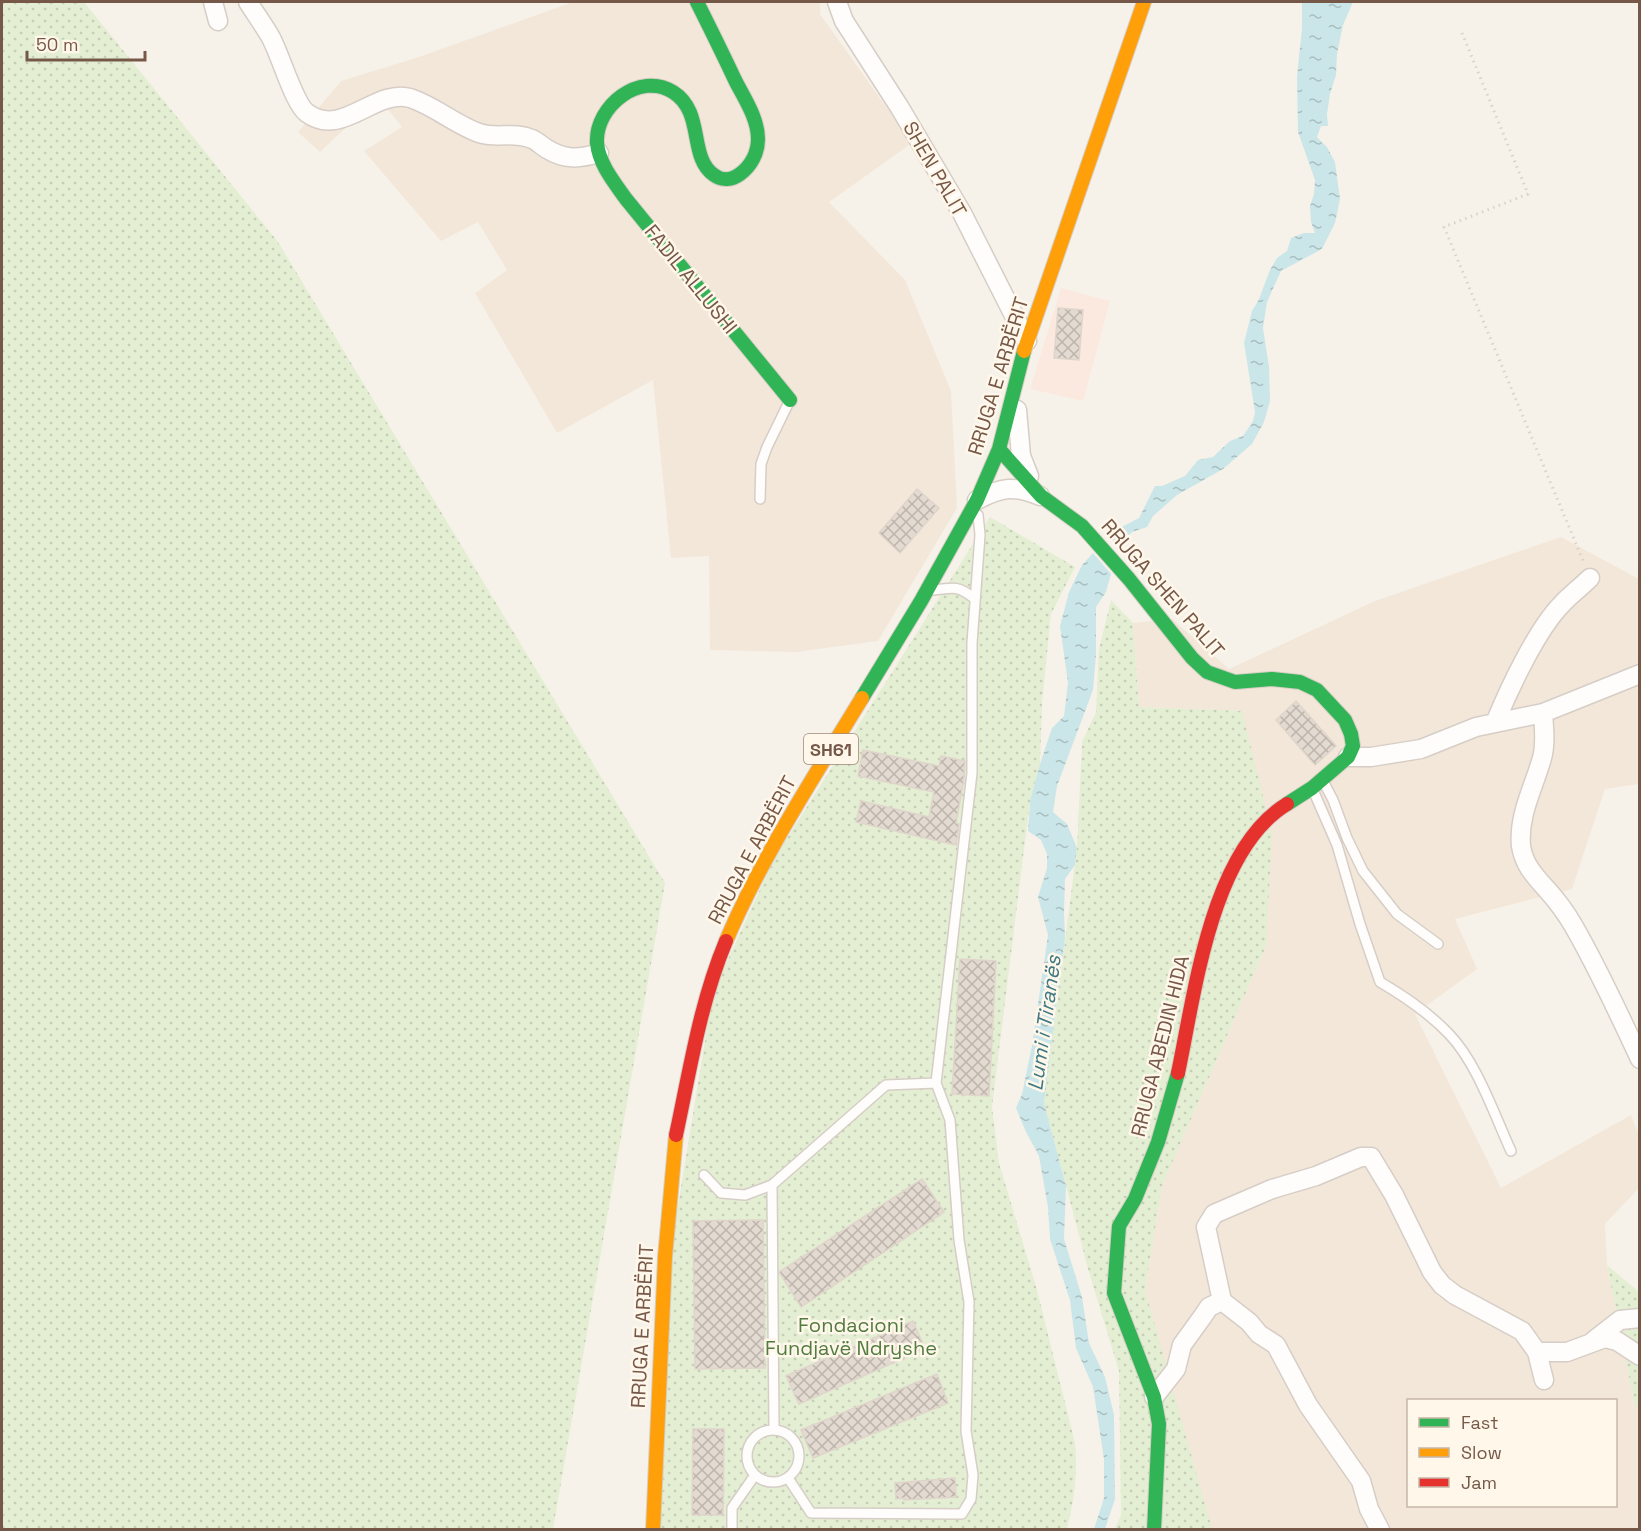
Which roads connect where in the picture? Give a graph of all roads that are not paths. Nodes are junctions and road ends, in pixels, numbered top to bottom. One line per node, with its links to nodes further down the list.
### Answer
1 (213, 2): 6 (street)
2 (248, 2): 7 (street)
3 (697, 2): 7 (street)
4 (837, 2): 8 (street, SHEN PALIT)
5 (1144, 2): 8 (street, RRUGA E ARBËRIT / SH61)
6 (218, 21)
7 (599, 153): 10 (street, FADIL ALLUSHI)
8 (1027, 340): 9 (street, RRUGA E ARBËRIT / SH61)
9 (1016, 383): 11 (street, RRUGA E ARBËRIT / SH61); 12 (street)
10 (790, 400): 13 (lane)
11 (999, 450): 12 (street, RRUGA SHEN PALIT); 14 (street, RRUGA E ARBËRIT / SH61)
12 (1041, 496): 14 (street); 21 (street, RRUGA SHEN PALIT)
13 (760, 499)
14 (977, 500): 16 (street, RRUGA E ARBËRIT / SH61); 17 (lane)
15 (1590, 578): 20 (street)
16 (927, 591): 17 (lane); 39 (street, RRUGA E ARBËRIT / SH61)
17 (975, 599): 25 (lane)
18 (1640, 674): 19 (street)
19 (1543, 713): 20 (street); 24 (street)
20 (1495, 723): 21 (street)
21 (1348, 757): 22 (street, RRUGA ABEDIN HIDA)
22 (1317, 784): 23 (lane); 26 (lane); 35 (street, RRUGA ABEDIN HIDA)
23 (1438, 944)
24 (1640, 1059)
25 (936, 1083): 28 (lane); 38 (lane)
26 (1511, 1151)
27 (704, 1175): 28 (lane)
28 (772, 1185): 36 (lane)
29 (1222, 1301): 32 (street); 35 (street); 42 (street)
30 (1640, 1318): 31 (street)
31 (1593, 1341): 32 (street); 33 (street)
32 (1537, 1352): 34 (street)
33 (1640, 1356)
34 (1544, 1380)
35 (1154, 1398): 41 (street, RRUGA ABEDIN HIDA)
36 (774, 1430): 37 (lane); 38 (lane)
37 (755, 1475): 38 (lane); 40 (lane)
38 (788, 1478)
39 (652, 1530)
40 (732, 1530)
41 (1154, 1530)
42 (1380, 1530)

